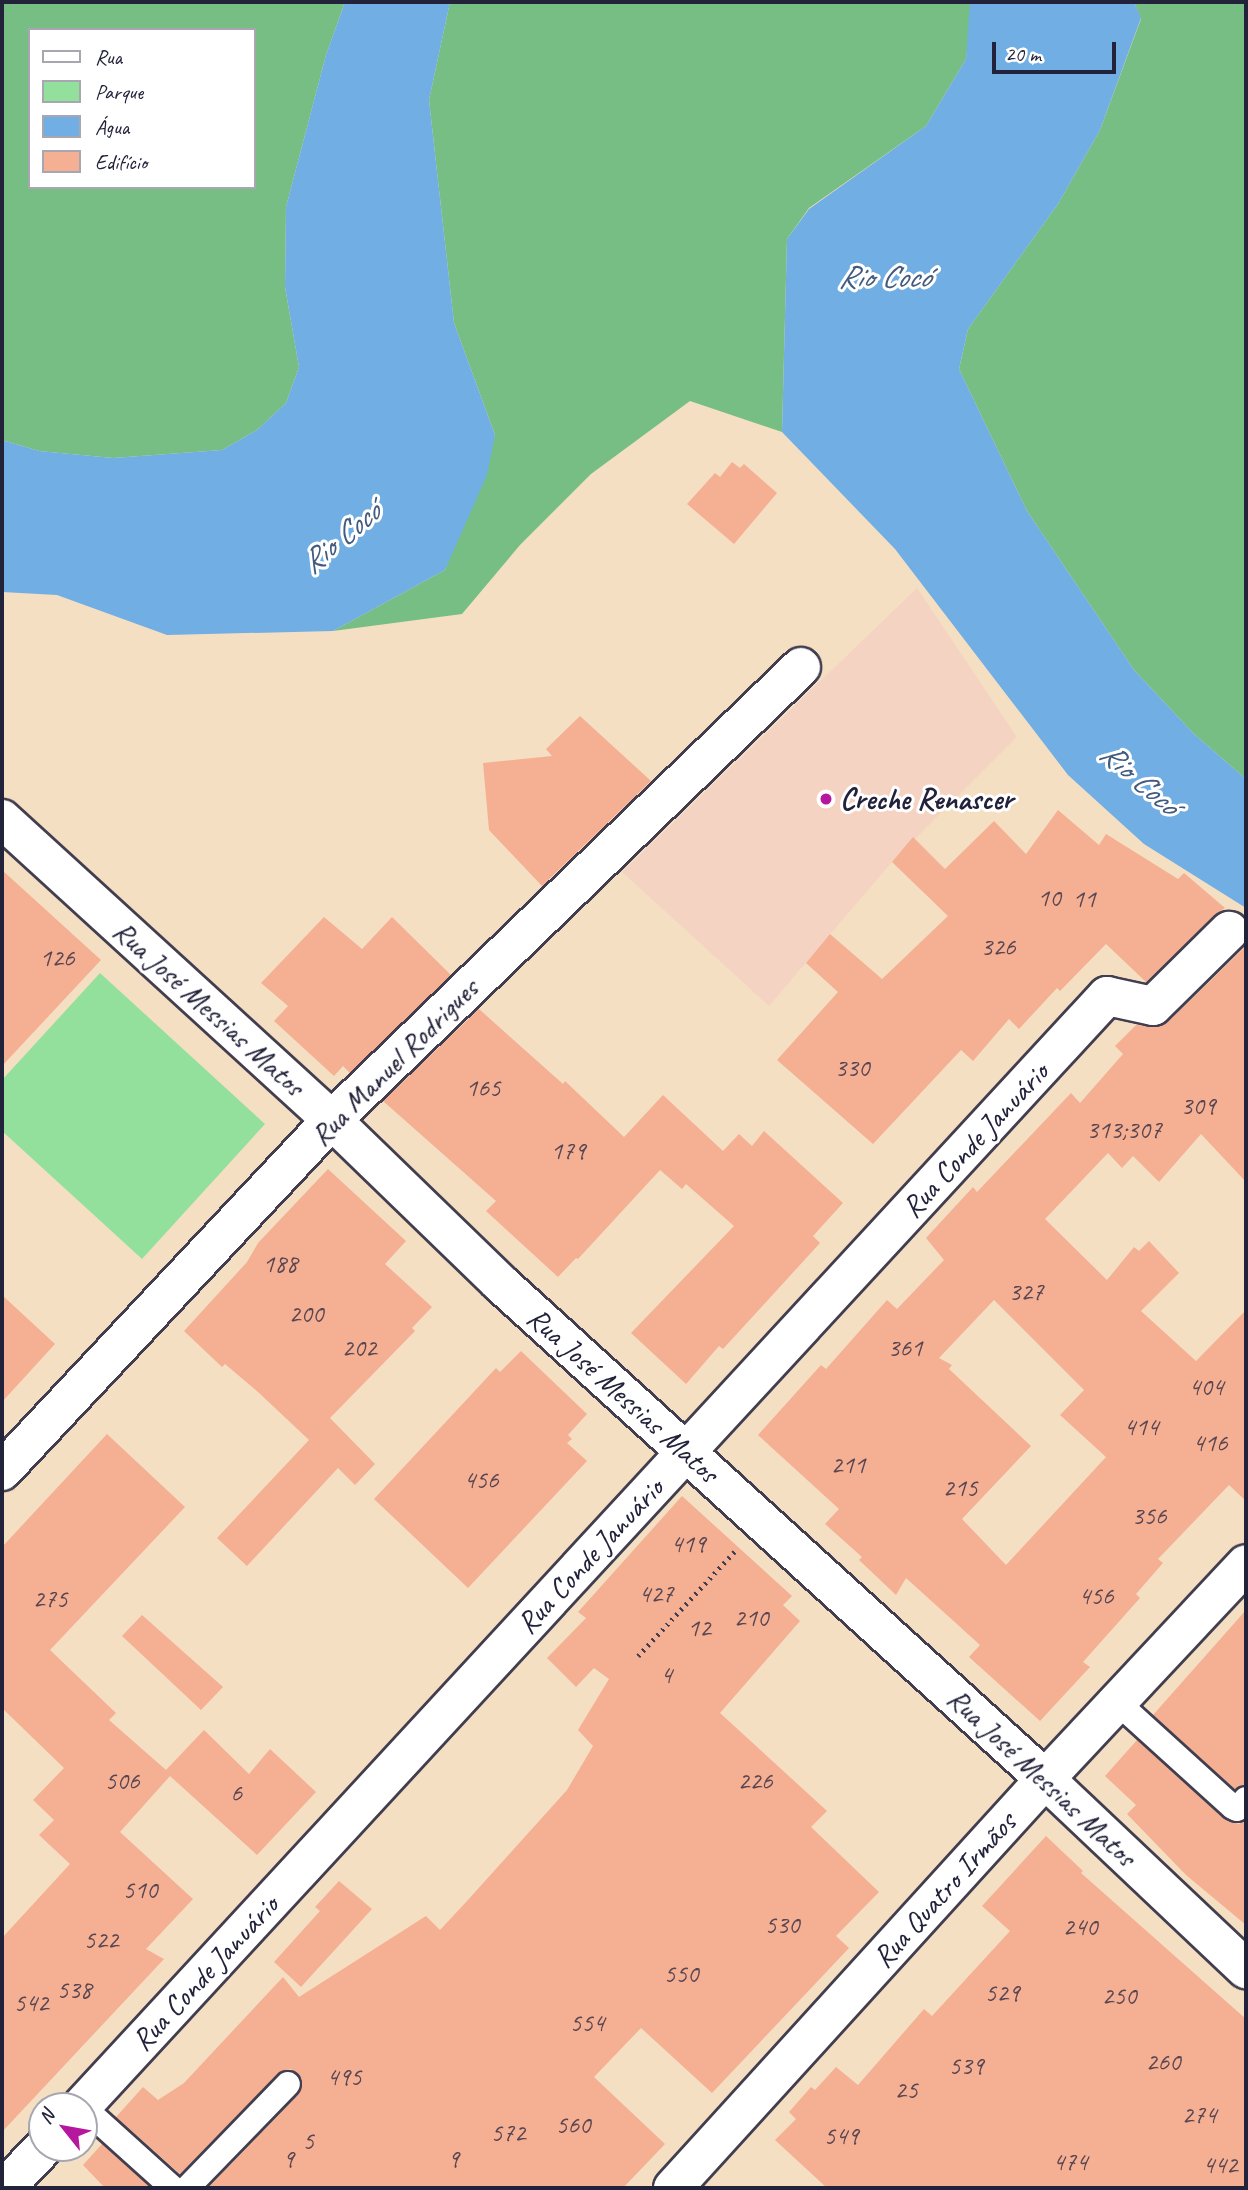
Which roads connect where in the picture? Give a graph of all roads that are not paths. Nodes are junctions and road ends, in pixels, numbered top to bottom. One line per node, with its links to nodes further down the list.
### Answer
1 (801, 667): 4 (street, Rua Manuel Rodrigues)
2 (2, 819): 4 (street, Rua José Messias Matos)
3 (1229, 931): 5 (street, Rua Conde Januário)
4 (332, 1120): 5 (street, Rua José Messias Matos); 6 (street, Rua Manuel Rodrigues)
5 (686, 1452): 9 (street, Rua José Messias Matos); 13 (street, Rua Conde Januário)
6 (2, 1471)
7 (1241, 1582): 8 (street, Rua Quatro Irmãos)
8 (1117, 1702): 9 (street, Rua Quatro Irmãos); 10 (lane)
9 (1045, 1779): 11 (street, Rua José Messias Matos); 18 (street, Rua Quatro Irmãos)
10 (1246, 1799)
11 (1246, 1969)
12 (288, 2084): 17 (lane)
13 (96, 2092)
14 (98, 2118): 17 (lane)
15 (30, 2162): 16 (street)
16 (5, 2188)
17 (185, 2188)
18 (673, 2188)

